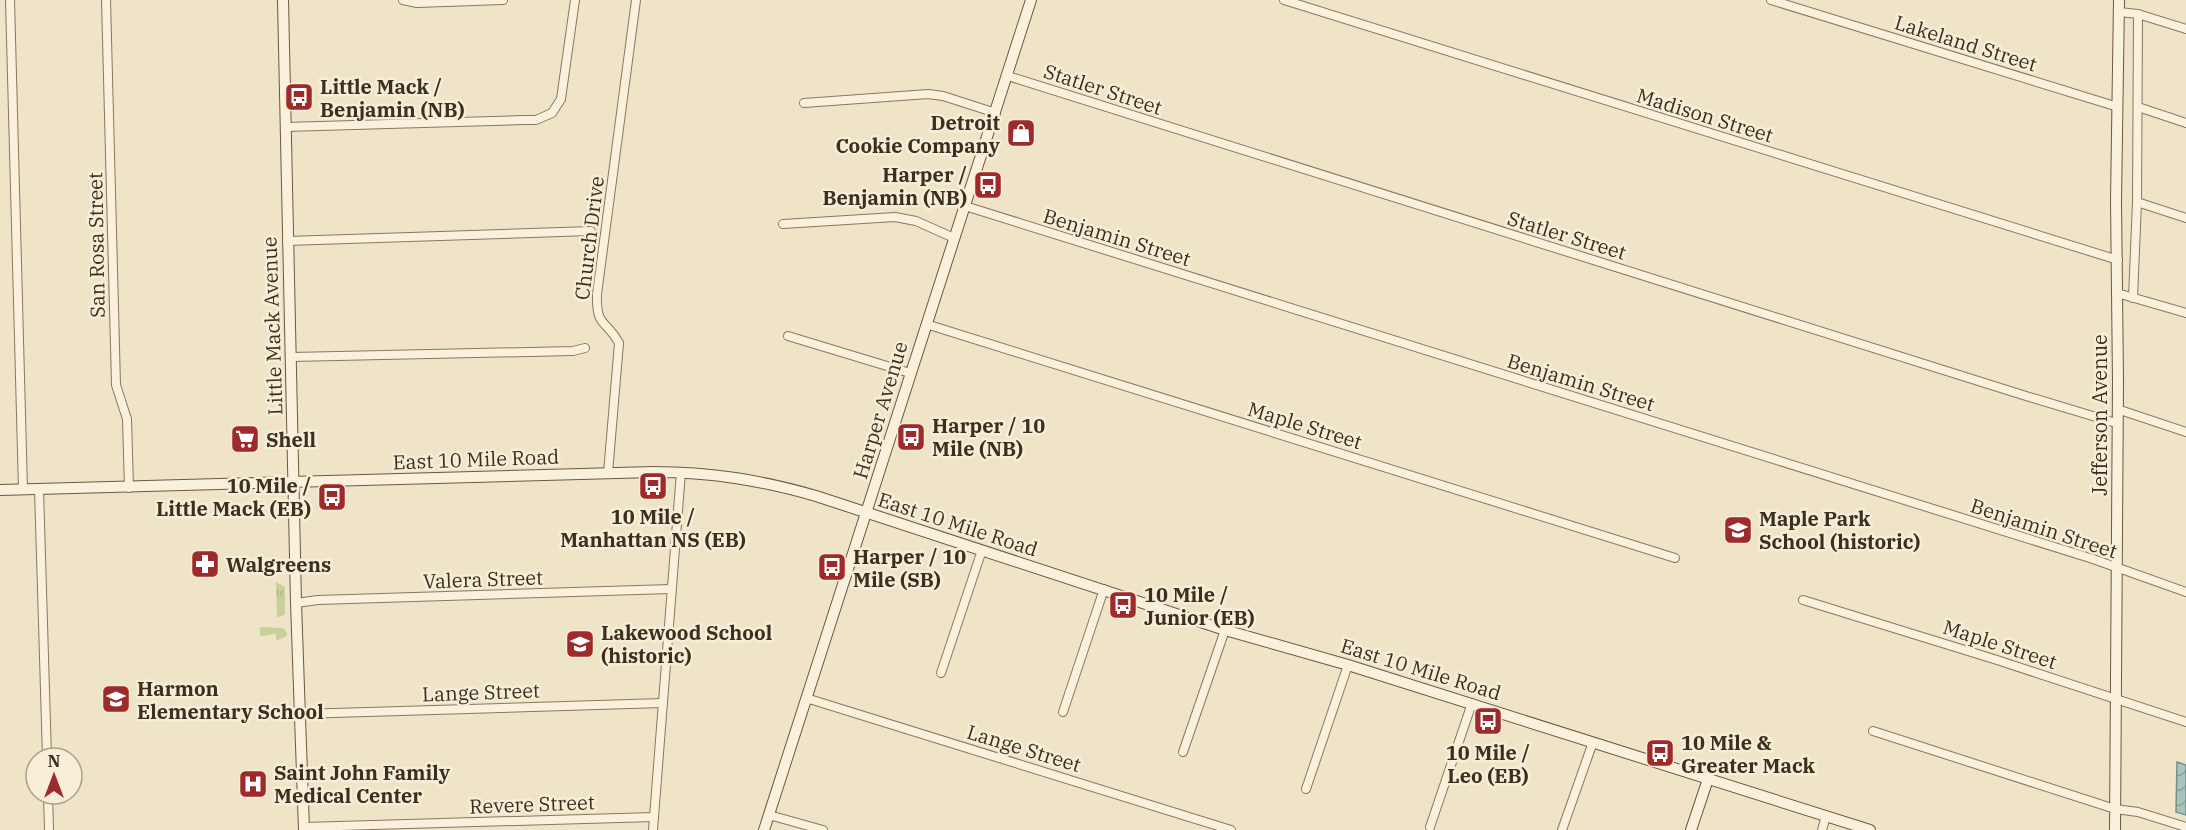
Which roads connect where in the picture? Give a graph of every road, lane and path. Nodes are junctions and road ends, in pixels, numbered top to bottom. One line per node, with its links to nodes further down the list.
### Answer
1 (10, 0): 47 (street)
2 (106, 0): 44 (street, San Rosa Street)
3 (283, 0): 21 (main road, Little Mack Avenue)
4 (403, 0): 5 (street)
5 (503, 0)
6 (575, 0): 21 (street)
7 (636, 0): 42 (street, Church Drive)
8 (1031, 0): 15 (main road, Harper Avenue)
9 (1284, 0): 29 (street, Madison Street)
10 (1771, 0): 17 (street, Lakeland Street)
11 (2119, 0): 12 (main road, Jefferson Avenue)
12 (2120, 12): 13 (street); 17 (main road, Jefferson Avenue)
13 (2138, 14): 14 (street); 18 (street)
14 (2186, 29)
15 (1008, 76): 19 (main road, Harper Avenue); 39 (street, Statler Street)
16 (804, 103): 19 (street)
17 (2118, 107): 29 (main road, Jefferson Avenue)
18 (2138, 107): 20 (street); 22 (street)
19 (996, 113): 23 (main road, Harper Avenue)
20 (2186, 123)
21 (285, 127): 28 (main road, Little Mack Avenue)
22 (2137, 202): 24 (street); 31 (street)
23 (965, 206): 27 (main road, Harper Avenue); 51 (street, Benjamin Street)
24 (2186, 218)
25 (783, 224): 27 (street)
26 (591, 231): 28 (street)
27 (954, 238): 33 (main road, Harper Avenue)
28 (287, 241): 36 (main road, Little Mack Avenue)
29 (2118, 260): 30 (main road, Jefferson Avenue)
30 (2117, 293): 31 (street); 38 (main road, Jefferson Avenue)
31 (2133, 298): 32 (street)
32 (2186, 313)
33 (926, 324): 37 (main road, Harper Avenue); 50 (street, Maple Street)
34 (788, 336): 37 (street)
35 (585, 348): 36 (street)
36 (291, 357): 43 (main road, Little Mack Avenue)
37 (910, 373): 48 (main road, Harper Avenue)
38 (2117, 409): 39 (main road, Jefferson Avenue); 40 (street)
39 (2116, 423): 51 (main road, Jefferson Avenue)
40 (2186, 432)
41 (681, 472): 42 (main road, East 10 Mile Road); 48 (main road, East 10 Mile Road); 52 (street)
42 (608, 473): 43 (main road, East 10 Mile Road)
43 (294, 483): 44 (main road, East 10 Mile Road); 56 (main road, Little Mack Avenue)
44 (129, 488): 45 (main road, East 10 Mile Road)
45 (39, 489): 47 (main road, East 10 Mile Road); 69 (street)
46 (0, 490): 47 (main road, East 10 Mile Road)
47 (23, 490)
48 (867, 514): 49 (main road, East 10 Mile Road); 60 (main road, Harper Avenue)
49 (982, 550): 53 (main road, East 10 Mile Road); 59 (street)
50 (1675, 558)
51 (2116, 569): 54 (street, Benjamin Street); 61 (main road, Jefferson Avenue)
52 (671, 589): 56 (street, Valera Street); 62 (street)
53 (1104, 589): 57 (main road, East 10 Mile Road); 64 (street)
54 (2186, 592)
55 (1803, 600): 61 (street, Maple Street)
56 (296, 603): 65 (main road, Little Mack Avenue)
57 (1225, 630): 58 (main road, East 10 Mile Road); 70 (street)
58 (1348, 665): 63 (main road, East 10 Mile Road); 72 (street)
59 (941, 672)
60 (806, 698): 75 (main road, Harper Avenue); 85 (street, Lange Street)
61 (2115, 699): 66 (street, Maple Street); 74 (main road, Jefferson Avenue)
62 (663, 703): 65 (street, Lange Street); 77 (street)
63 (1472, 703): 68 (main road, East 10 Mile Road); 78 (street)
64 (1063, 711)
65 (300, 714): 80 (main road, Little Mack Avenue)
66 (2186, 722)
67 (1873, 731): 74 (street)
68 (1593, 742): 71 (main road, East 10 Mile Road); 86 (street)
69 (47, 746)
70 (1182, 752)
71 (1708, 778): 76 (main road, East 10 Mile Road); 87 (main road)
72 (1306, 789)
73 (48, 806): 81 (street)
74 (2115, 809): 79 (street); 90 (main road, Jefferson Avenue)
75 (770, 815): 83 (main road, Harper Avenue); 84 (street)
76 (1826, 816): 88 (street); 89 (main road, East 10 Mile Road)
77 (654, 817): 80 (street, Revere Street); 82 (street)
78 (1430, 827)
79 (2186, 827)
80 (304, 829)
81 (49, 830)
82 (653, 830)
83 (764, 830)
84 (823, 830)
85 (1231, 830)
86 (1562, 830)
87 (1691, 830)
88 (1822, 830)
89 (1870, 830)
90 (2115, 830)

